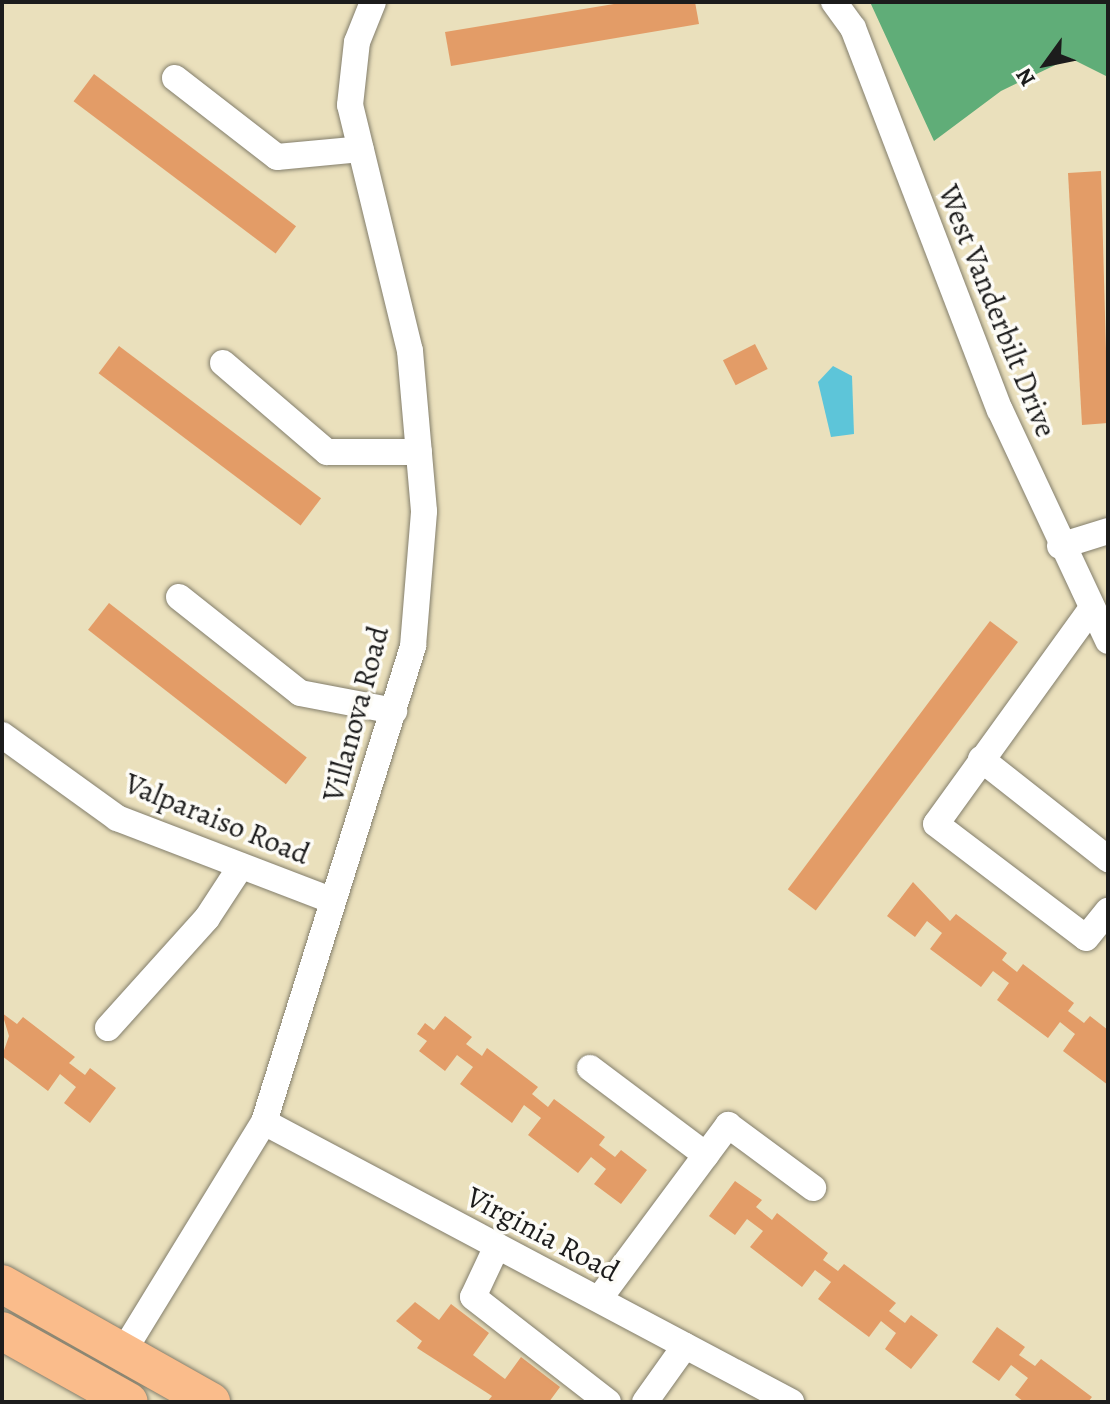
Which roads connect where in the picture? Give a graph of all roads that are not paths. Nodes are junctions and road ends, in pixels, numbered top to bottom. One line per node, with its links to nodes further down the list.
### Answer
1 (373, 2): 4 (street, Villanova Road)
2 (834, 2): 8 (street, West Vanderbilt Drive)
3 (175, 78): 4 (street)
4 (361, 149): 6 (street, Villanova Road)
5 (223, 363): 6 (street)
6 (419, 452): 12 (street, Villanova Road)
7 (1108, 531): 8 (street)
8 (1060, 546): 10 (street, West Vanderbilt Drive)
9 (179, 597): 12 (street)
10 (1089, 612): 11 (street, West Vanderbilt Drive); 14 (street)
11 (1108, 641)
12 (394, 711): 17 (street, Villanova Road)
13 (2, 735): 16 (street, Valparaiso Road)
14 (981, 759): 15 (street); 18 (street)
15 (1108, 859)
16 (241, 866): 17 (street, Valparaiso Road); 19 (street)
17 (333, 901): 21 (street, Villanova Road)
18 (1108, 911)
19 (108, 1028)
20 (590, 1068): 22 (street)
21 (264, 1122): 24 (street, Virginia Road); 29 (street, Villanova Road)
22 (706, 1155): 23 (street); 26 (street)
23 (813, 1188)
24 (497, 1246): 26 (street, Virginia Road); 32 (street)
25 (2, 1284): 29 (highway)
26 (599, 1299): 28 (street, Virginia Road)
27 (2, 1331): 30 (highway)
28 (685, 1346): 33 (street); 34 (street, Virginia Road)
29 (123, 1352): 31 (highway)
30 (129, 1402)
31 (211, 1402)
32 (608, 1402)
33 (645, 1402)
34 (791, 1402)

